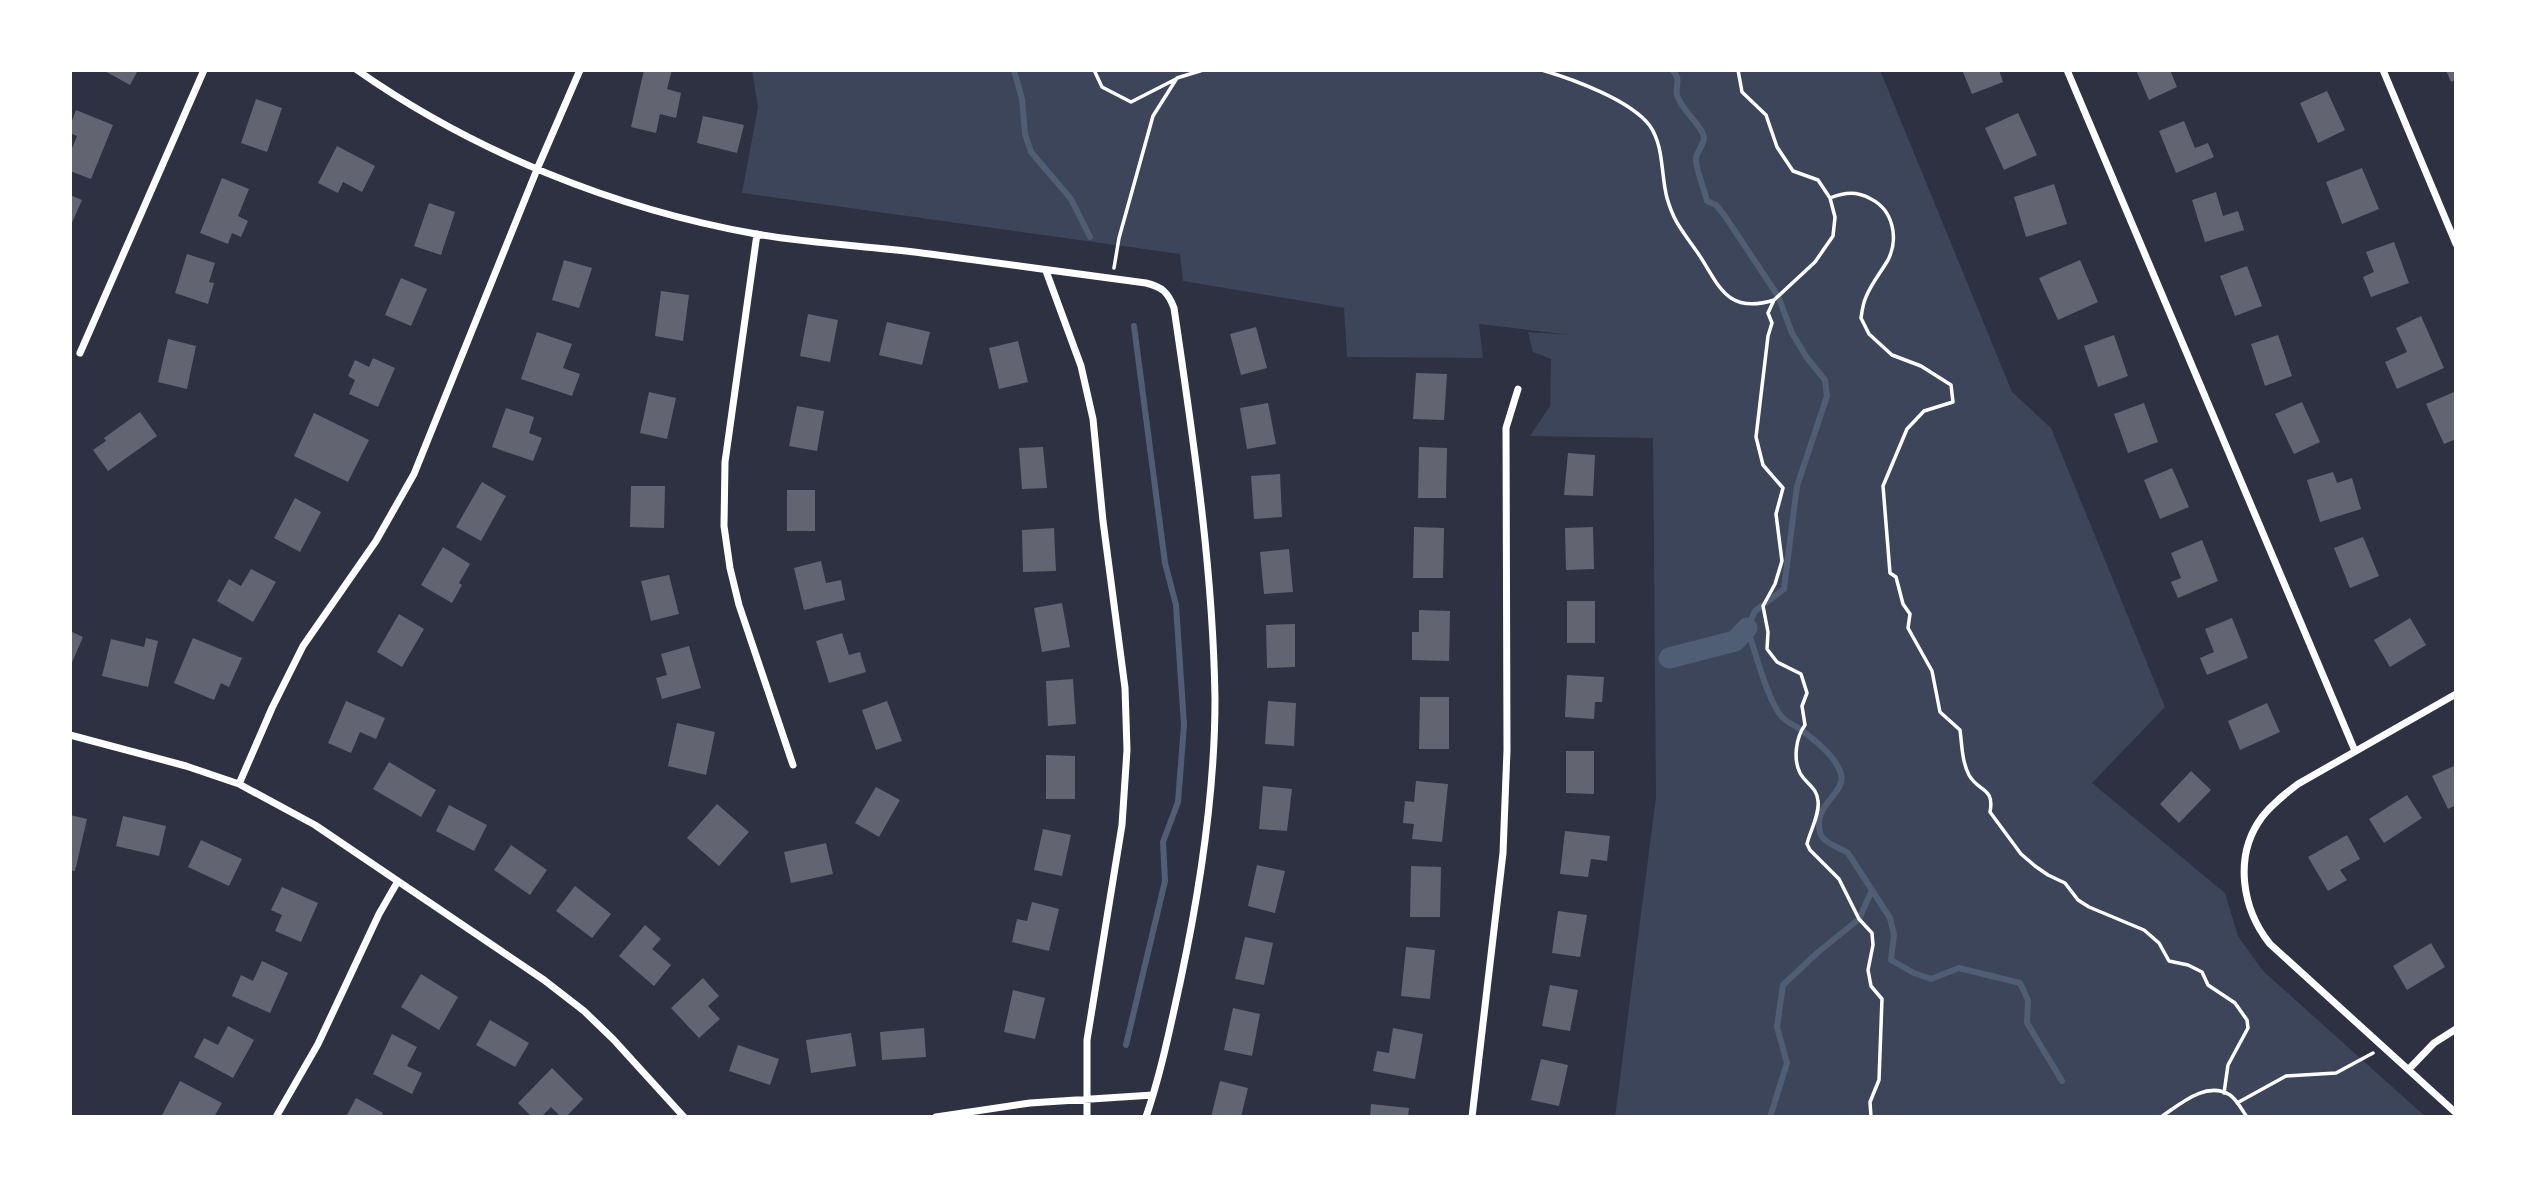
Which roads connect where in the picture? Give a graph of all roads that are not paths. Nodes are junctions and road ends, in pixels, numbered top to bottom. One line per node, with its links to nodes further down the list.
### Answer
1 (204, 70): 10 (street)
2 (356, 70): 6 (street)
3 (580, 70): 6 (street)
4 (2067, 70): 14 (street)
5 (2383, 70): 8 (street)
6 (538, 167): 7 (street); 16 (street)
7 (757, 234): 9 (street); 15 (street)
8 (2456, 244)
9 (1046, 271): 20 (street); 21 (street)
10 (80, 353)
11 (1518, 389): 28 (street)
12 (2456, 694): 14 (street)
13 (70, 735): 16 (street)
14 (2355, 751): 19 (street)
15 (793, 765)
16 (239, 785): 17 (street)
17 (398, 881): 23 (street); 24 (street)
18 (2456, 1029): 19 (street)
19 (2409, 1069): 22 (street)
20 (1153, 1095): 21 (street); 27 (street)
21 (1087, 1099): 25 (street); 26 (street)
22 (2456, 1113)
23 (276, 1117)
24 (684, 1117)
25 (936, 1117)
26 (1087, 1117)
27 (1146, 1117)
28 (1472, 1117)

